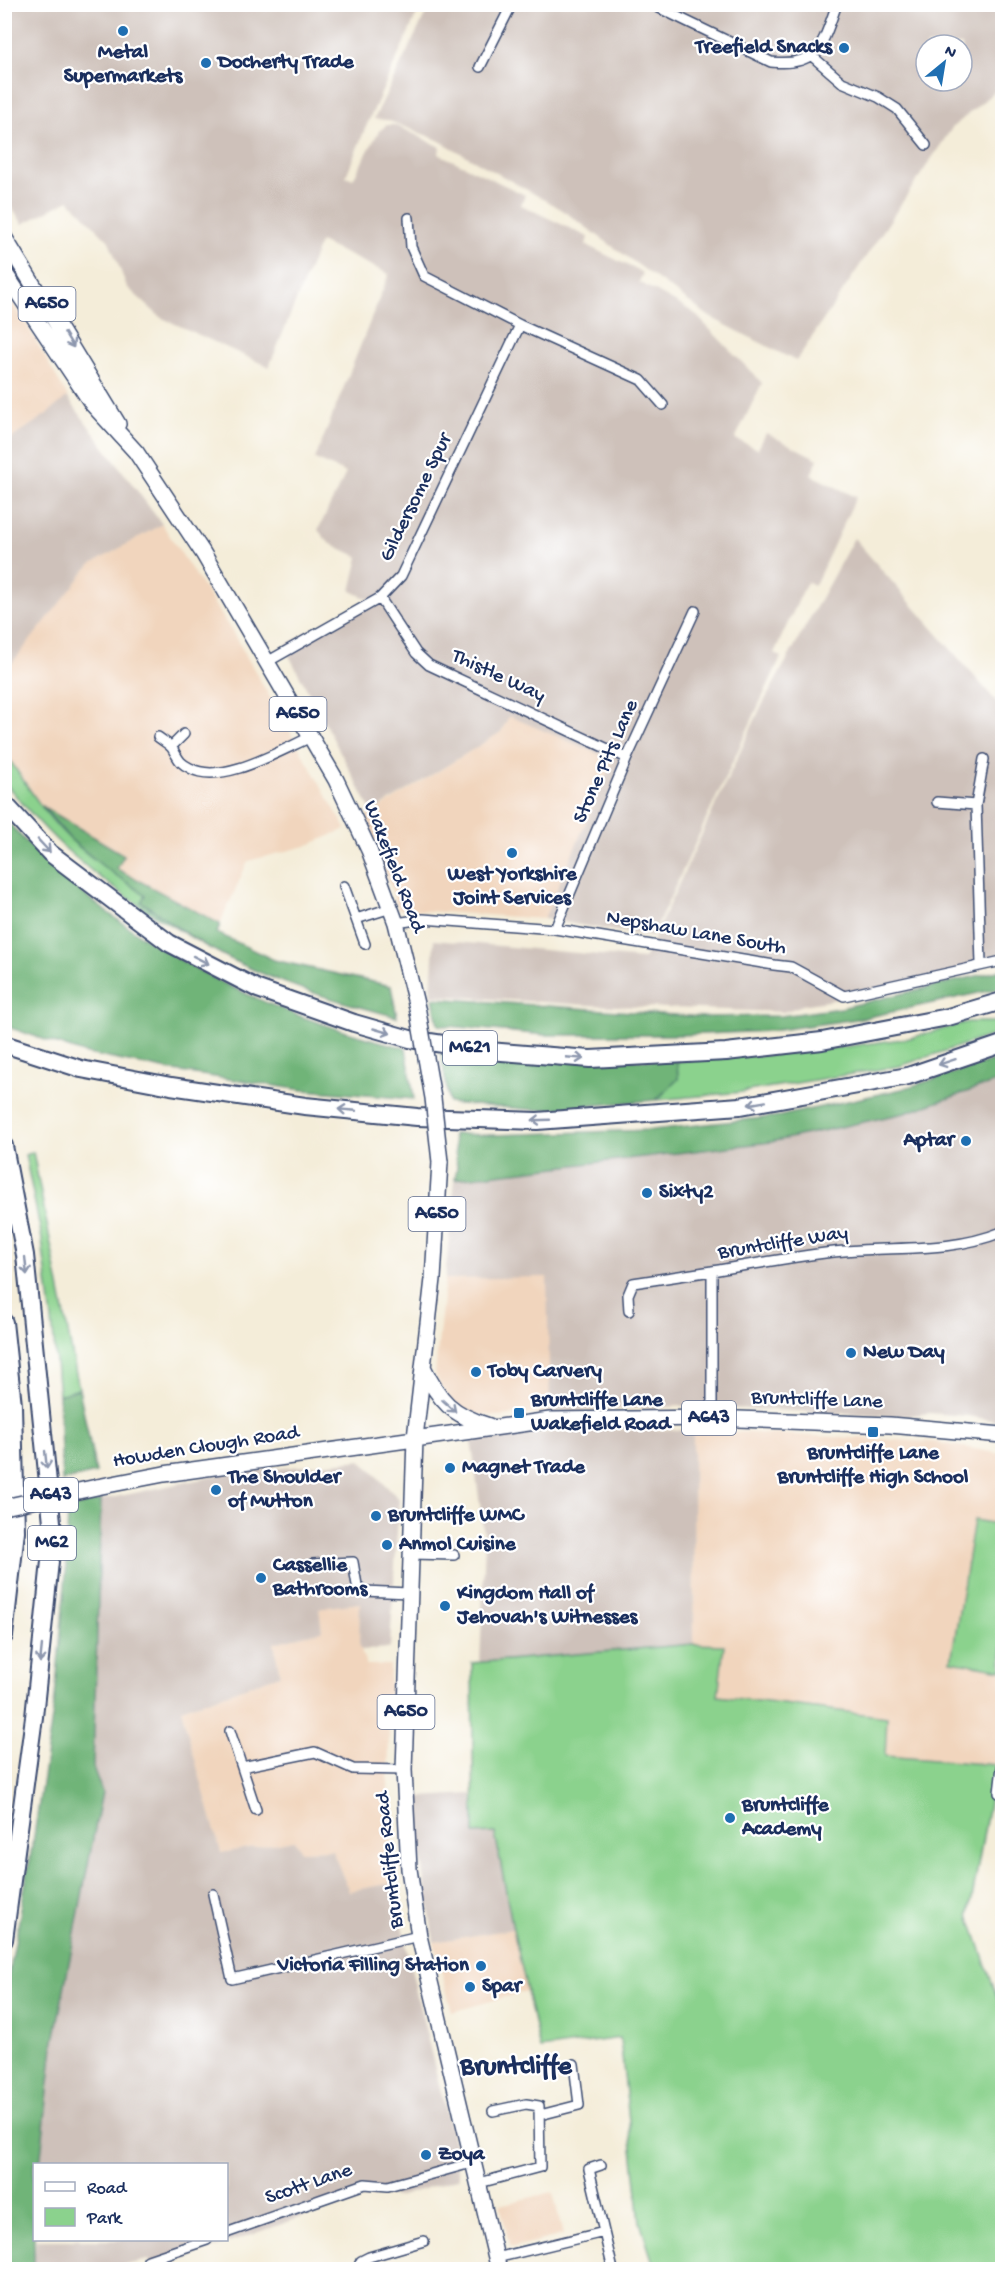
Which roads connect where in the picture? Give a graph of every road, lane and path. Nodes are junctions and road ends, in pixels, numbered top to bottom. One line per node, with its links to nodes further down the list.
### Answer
1 (512, 4): 5 (street)
2 (651, 4): 4 (street)
3 (837, 4): 4 (street)
4 (812, 56): 6 (street)
5 (480, 68)
6 (926, 145)
7 (410, 218): 10 (street)
8 (4, 237): 11 (main road, Wakefield Road / A650, one-way to 11)
9 (4, 272): 11 (main road, Wakefield Road / A650)
10 (520, 325): 12 (street); 13 (street, Gildersome Spur)
11 (82, 376): 15 (main road, Wakefield Road / A650)
12 (663, 405)
13 (380, 598): 15 (street, Gildersome Spur); 20 (street, Thistle Way)
14 (695, 611): 20 (street, Stone Pits Lane)
15 (267, 662): 18 (main road, Wakefield Road / A650)
16 (184, 734): 19 (street)
17 (158, 737): 19 (street)
18 (311, 737): 19 (street); 26 (main road, Wakefield Road / A650)
19 (171, 747)
20 (627, 758): 28 (street, Stone Pits Lane)
21 (984, 759): 24 (street)
22 (938, 802): 24 (street)
23 (4, 803): 32 (highway, M621, one-way to 32)
24 (975, 805): 31 (street)
25 (344, 886): 27 (street)
26 (393, 915): 27 (street, Nepshaw Lane South); 28 (street, Nepshaw Lane South); 40 (main road, Wakefield Road / A650, bridge)
27 (356, 919): 29 (street)
28 (555, 929): 31 (street, Nepshaw Lane South)
29 (365, 944)
30 (1002, 961): 31 (street, Nepshaw Lane South)
31 (981, 964)
32 (1002, 1001)
33 (4, 1044): 34 (highway, one-way to 33)
34 (1002, 1044)
35 (4, 1146): 59 (highway, M62, one-way to 59)
36 (1002, 1232): 37 (street, Bruntcliffe Way)
37 (712, 1271): 38 (street); 41 (street, Bruntcliffe Way)
38 (629, 1311)
39 (4, 1322): 50 (highway, M62)
40 (423, 1367): 42 (main road, one-way to 42); 44 (main road, Wakefield Road / A650)
41 (712, 1418): 42 (main road, Bruntcliffe Lane / A643); 43 (main road, Bruntcliffe Lane / A643)
42 (492, 1427): 44 (main road, Bruntcliffe Lane / A643)
43 (1002, 1435)
44 (415, 1438): 45 (main road, Howden Clough Road / A643, bridge); 46 (main road, Bruntcliffe Road / A650)
45 (4, 1507)
46 (411, 1554): 47 (street); 49 (main road, Bruntcliffe Road / A650)
47 (454, 1555)
48 (312, 1564): 49 (street)
49 (409, 1593): 54 (main road, Bruntcliffe Road / A650)
50 (4, 1636)
51 (230, 1731): 52 (street)
52 (242, 1767): 54 (street); 56 (street)
53 (1002, 1767): 55 (street)
54 (404, 1770): 58 (main road, Bruntcliffe Road / A650)
55 (999, 1793)
56 (256, 1810)
57 (213, 1894): 58 (street)
58 (419, 1936): 63 (main road, Bruntcliffe Road / A650)
59 (4, 1940)
60 (574, 2064): 62 (street)
61 (493, 2111): 62 (street)
62 (540, 2115): 65 (street)
63 (475, 2162): 65 (main road, Bruntcliffe Road / A650); 66 (street, Scott Lane)
64 (601, 2165): 67 (street)
65 (479, 2183): 71 (main road, Bruntcliffe Road / A650)
66 (228, 2232)
67 (604, 2232): 71 (street); 73 (street)
68 (204, 2241): 70 (street)
69 (424, 2241): 72 (street)
70 (148, 2260)
71 (498, 2264)
72 (357, 2270)
73 (613, 2270)

